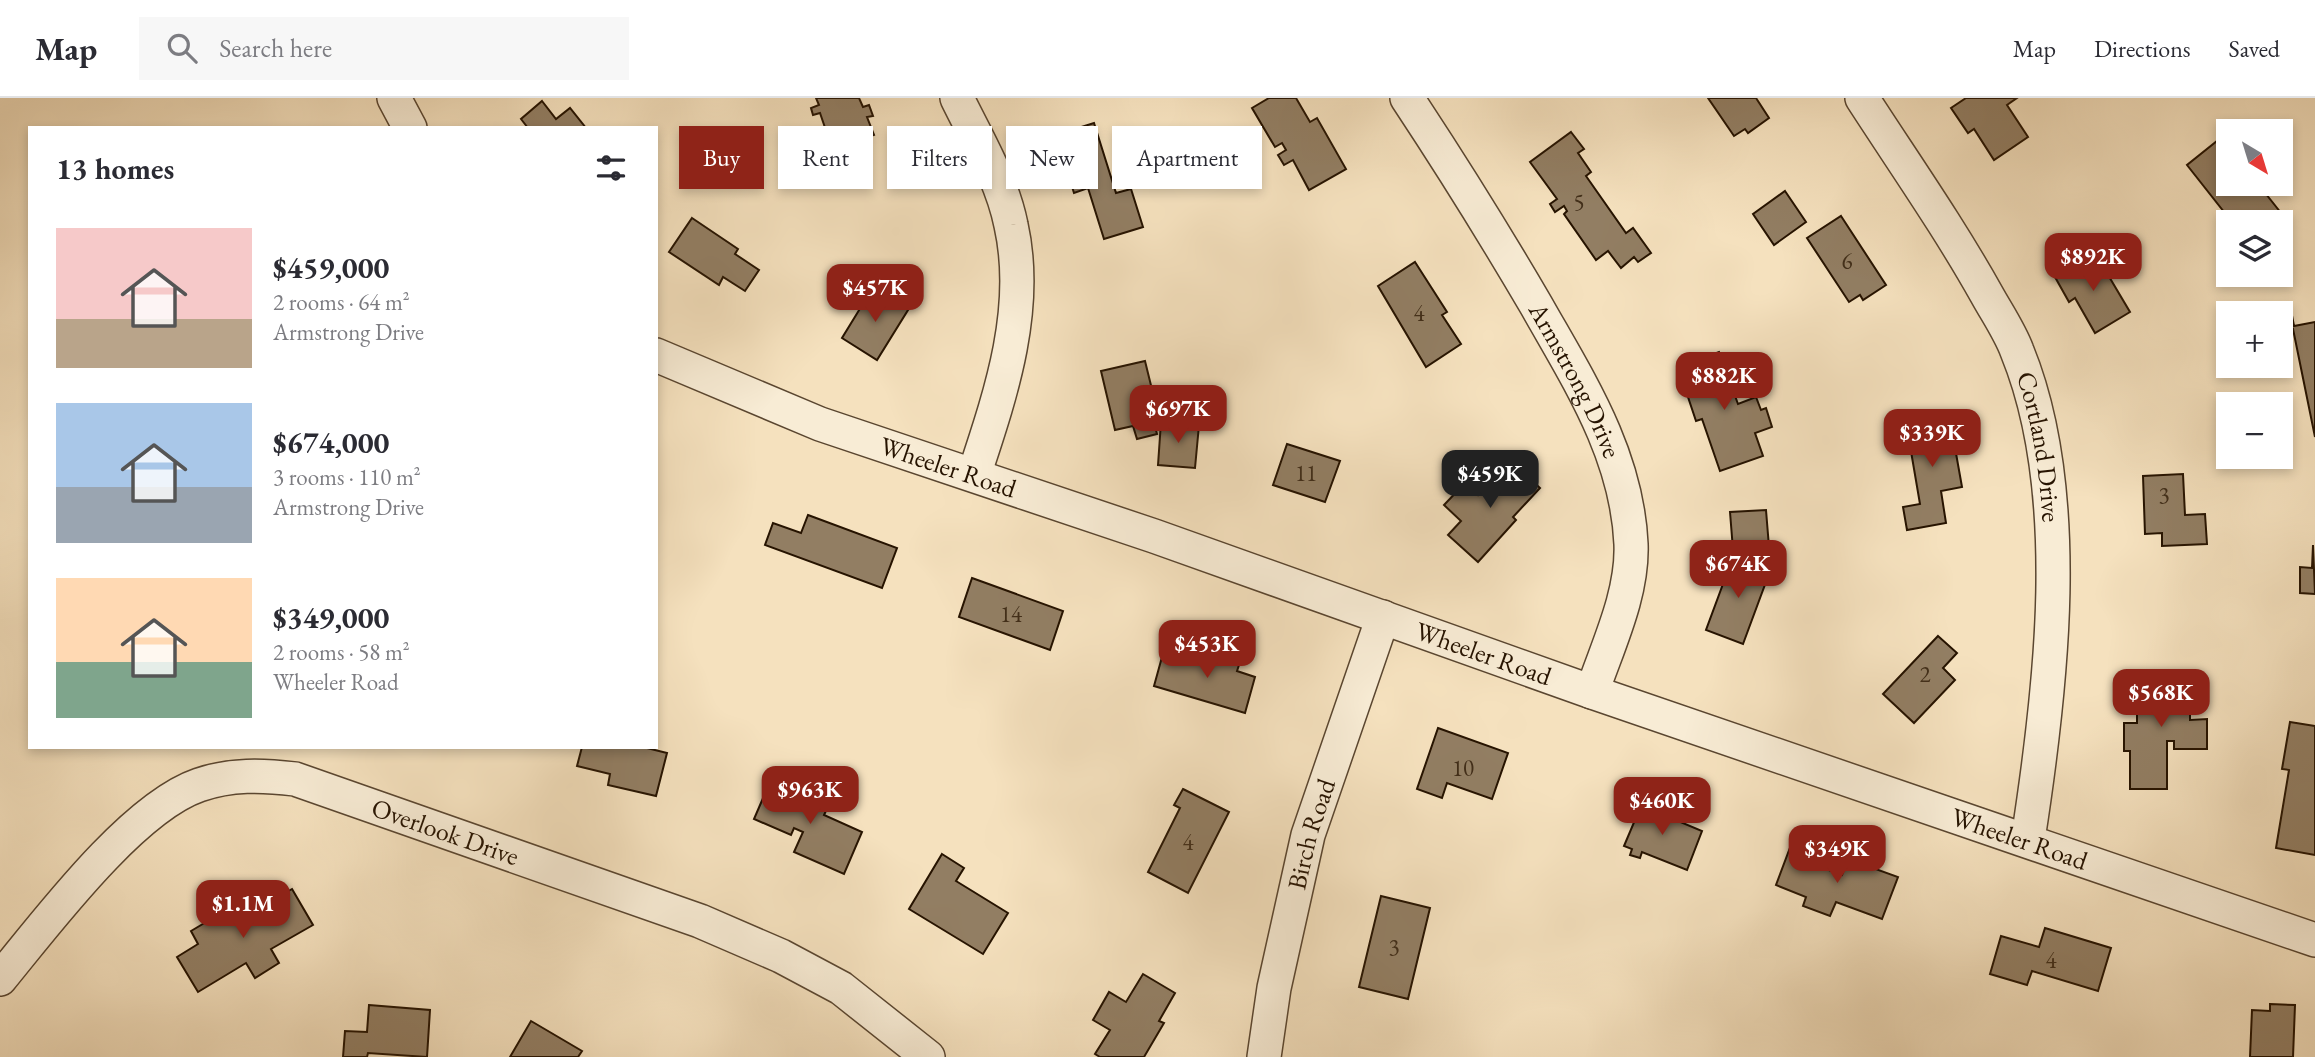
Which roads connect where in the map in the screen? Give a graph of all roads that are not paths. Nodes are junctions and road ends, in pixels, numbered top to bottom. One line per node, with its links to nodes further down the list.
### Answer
1 (394, 98): 5 (street)
2 (957, 98): 7 (street)
3 (1407, 98): 9 (street, Armstrong Drive)
4 (1862, 98): 10 (street, Cortland Drive)
5 (410, 126)
6 (658, 356): 7 (street, Wheeler Road)
7 (974, 475): 8 (street, Wheeler Road)
8 (1382, 617): 9 (street, Wheeler Road); 14 (street, Birch Road)
9 (1592, 692): 10 (street, Wheeler Road)
10 (2028, 839): 11 (street, Wheeler Road)
11 (2315, 940)
12 (0, 979): 13 (street, Overlook Drive)
13 (928, 1057)
14 (1264, 1057)

